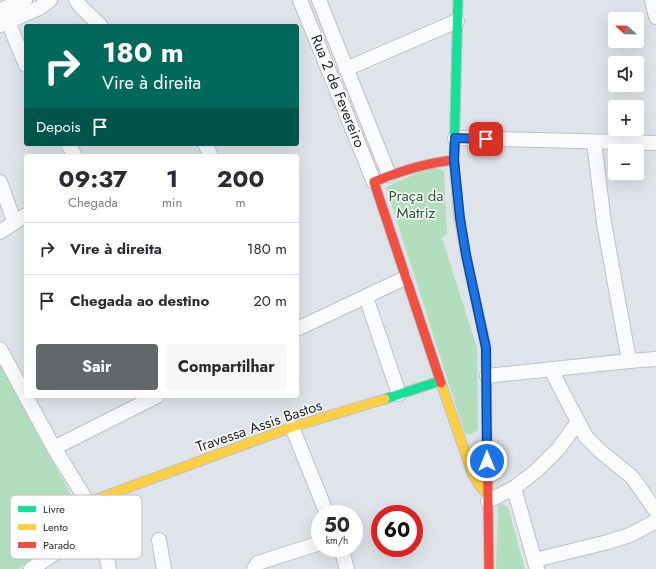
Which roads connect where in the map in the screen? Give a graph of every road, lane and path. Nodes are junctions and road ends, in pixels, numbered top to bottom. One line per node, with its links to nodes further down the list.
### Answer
1 (25, 0): 8 (street)
2 (50, 0): 11 (street)
3 (76, 0): 12 (street)
4 (300, 0): 21 (street, Rua 2 de Fevereiro)
5 (319, 0): 14 (street, Rua 2 de Fevereiro)
6 (458, 0): 10 (street)
7 (652, 0): 9 (street)
8 (0, 10)
9 (656, 16)
10 (457, 21): 14 (street); 15 (street)
11 (4, 23): 13 (street)
12 (99, 24)
13 (24, 61)
14 (346, 69): 19 (street, Rua 2 de Fevereiro)
15 (455, 138): 16 (street); 18 (street)
16 (594, 142): 17 (street); 29 (street)
17 (656, 144)
18 (454, 160): 19 (street); 31 (street)
19 (389, 175): 21 (street)
20 (0, 182): 22 (street)
21 (374, 182): 24 (street)
22 (20, 218): 23 (street)
23 (0, 232)
24 (405, 278): 25 (street); 32 (street)
25 (366, 297): 26 (street); 34 (street)
26 (299, 327)
27 (0, 349): 33 (street)
28 (656, 359): 29 (street)
29 (629, 360): 30 (street)
30 (551, 370): 31 (street); 37 (street)
31 (487, 376): 43 (street)
32 (440, 381): 34 (street, Travessa Assis Bastos); 43 (street)
33 (24, 393)
34 (400, 394): 38 (street, Travessa Assis Bastos)
35 (27, 398): 39 (street)
36 (152, 398): 39 (street)
37 (578, 422): 40 (street); 45 (street)
38 (292, 427): 42 (street, Travessa Assis Bastos); 44 (street)
39 (54, 448): 41 (street)
40 (514, 488): 43 (street); 52 (street)
41 (84, 495)
42 (108, 495)
43 (487, 497): 58 (street)
44 (323, 505)
45 (656, 511)
46 (656, 522): 52 (street)
47 (159, 540): 55 (street)
48 (311, 546): 56 (street)
49 (343, 557): 57 (street)
50 (107, 559): 54 (street)
51 (51, 563): 53 (street)
52 (536, 564)
53 (31, 569)
54 (109, 569)
55 (164, 569)
56 (254, 569)
57 (347, 569)
58 (489, 569)

